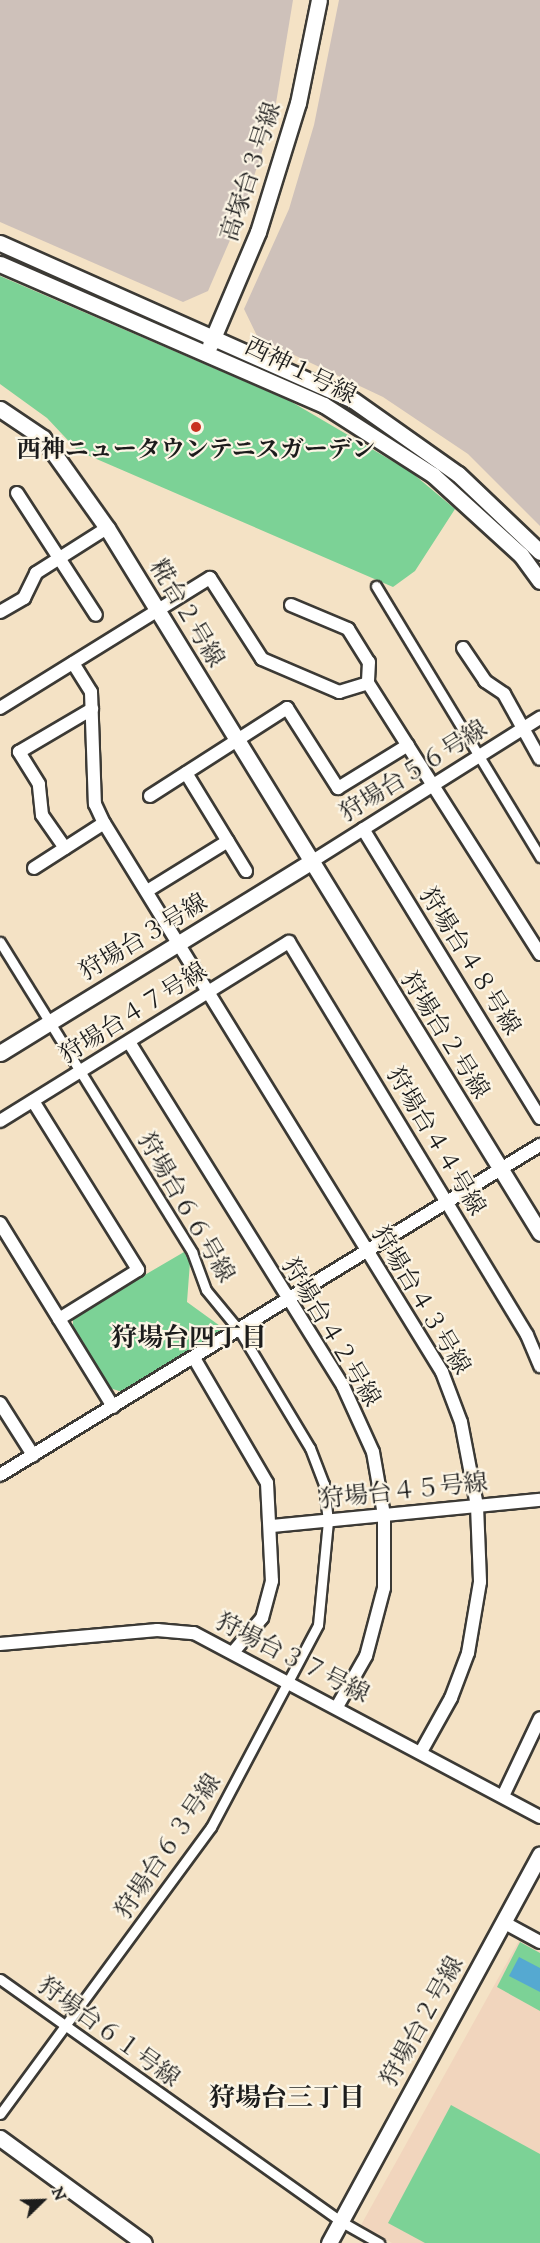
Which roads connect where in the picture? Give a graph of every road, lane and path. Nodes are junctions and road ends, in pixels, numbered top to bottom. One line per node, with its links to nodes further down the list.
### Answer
1 (319, 0): 4 (street, 高塚台３号線)
2 (0, 243): 4 (street, 西神１号線)
3 (0, 264): 5 (street, 西神１号線)
4 (214, 335): 5 (street, 高塚台３号線); 9 (street, 西神１号線)
5 (207, 352): 11 (street, 西神１号線)
6 (0, 409): 8 (street, 糀台２号線)
7 (17, 493): 10 (street)
8 (107, 528): 10 (street); 14 (street, 糀台２号線)
9 (540, 552)
10 (61, 557): 15 (street); 16 (street)
11 (540, 581)
12 (376, 586): 26 (street)
13 (291, 605): 19 (street)
14 (157, 611): 18 (street); 19 (street); 24 (street, 糀台２号線)
15 (0, 612)
16 (96, 615)
17 (463, 648): 23 (street)
18 (73, 663): 20 (street); 21 (street, 狩場台４３号線)
19 (368, 683): 25 (street)
20 (0, 708)
21 (92, 709): 31 (street, 狩場台４３号線); 34 (street)
22 (540, 718): 23 (street, 狩場台５６号線)
23 (521, 729): 26 (street, 狩場台５６号線); 27 (street)
24 (237, 741): 25 (street); 28 (street); 36 (street, 糀台２号線)
25 (408, 745): 29 (street)
26 (478, 756): 29 (street, 狩場台５６号線); 35 (street)
27 (540, 759)
28 (186, 773): 30 (street); 33 (street)
29 (434, 784): 32 (street, 狩場台５６号線); 43 (street)
30 (150, 796)
31 (104, 823): 34 (street); 39 (street, 狩場台４３号線)
32 (363, 829): 36 (street, 狩場台５６号線); 50 (street, 狩場台４８号線)
33 (228, 841): 38 (street); 39 (street)
34 (65, 848): 37 (street)
35 (540, 857)
36 (311, 862): 42 (street, 狩場台３号線); 53 (street, 狩場台２号線)
37 (34, 868)
38 (246, 871)
39 (147, 891): 42 (street, 狩場台４３号線)
40 (0, 942): 45 (street, 狩場台６６号線)
41 (289, 942): 44 (street, 狩場台４７号線); 54 (street, 狩場台４４号線)
42 (178, 943): 44 (street, 狩場台４３号線); 45 (street, 狩場台３号線)
43 (540, 954)
44 (209, 993): 46 (street, 狩場台４７号線); 57 (street, 狩場台４３号線)
45 (48, 1023): 47 (street, 狩場台３号線); 48 (street, 狩場台６６号線)
46 (129, 1042): 48 (street, 狩場台４７号線); 58 (street, 狩場台４２号線)
47 (0, 1053)
48 (82, 1071): 49 (street, 狩場台４７号線); 60 (street, 狩場台６６号線)
49 (33, 1101): 51 (street, 狩場台４７号線); 59 (street)
50 (540, 1118)
51 (0, 1121)
52 (540, 1145): 53 (street)
53 (501, 1169): 54 (street); 56 (street, 狩場台２号線)
54 (447, 1202): 57 (street); 62 (street, 狩場台４４号線)
55 (0, 1223): 59 (street)
56 (540, 1233)
57 (367, 1252): 58 (street); 68 (street, 狩場台４３号線)
58 (288, 1300): 60 (street); 69 (street, 狩場台４２号線)
59 (58, 1319): 64 (street)
60 (239, 1330): 61 (street); 70 (street, 狩場台６６号線)
61 (194, 1358): 64 (street); 71 (street)
62 (540, 1366)
63 (0, 1403): 65 (street)
64 (113, 1407): 65 (street)
65 (33, 1455): 66 (street)
66 (0, 1475)
67 (540, 1500): 68 (street, 狩場台４５号線)
68 (477, 1506): 69 (street, 狩場台４５号線); 77 (street, 狩場台４３号線)
69 (384, 1515): 70 (street, 狩場台４５号線); 75 (street, 狩場台４２号線)
70 (328, 1521): 71 (street, 狩場台４５号線); 74 (street, 狩場台６３号線)
71 (273, 1526): 73 (street)
72 (0, 1644): 73 (street, 狩場台３７号線)
73 (235, 1650): 74 (street, 狩場台３７号線)
74 (292, 1680): 75 (street, 狩場台３７号線); 84 (street, 狩場台６３号線)
75 (338, 1705): 77 (street, 狩場台３７号線)
76 (540, 1718): 78 (street)
77 (422, 1750): 78 (street, 狩場台３７号線)
78 (503, 1796): 79 (street, 狩場台３７号線)
79 (540, 1817)
80 (540, 1855): 81 (street, 狩場台２号線)
81 (503, 1922): 82 (street); 87 (street, 狩場台２号線)
82 (540, 1942)
83 (0, 1979): 84 (street, 狩場台６１号線)
84 (65, 2027): 85 (street, 狩場台６３号線); 87 (street, 狩場台６１号線)
85 (0, 2114)
86 (0, 2138): 88 (street)
87 (340, 2222): 89 (street, 狩場台２号線); 90 (street, 狩場台６１号線)
88 (144, 2243)
89 (328, 2243)
90 (379, 2243)

